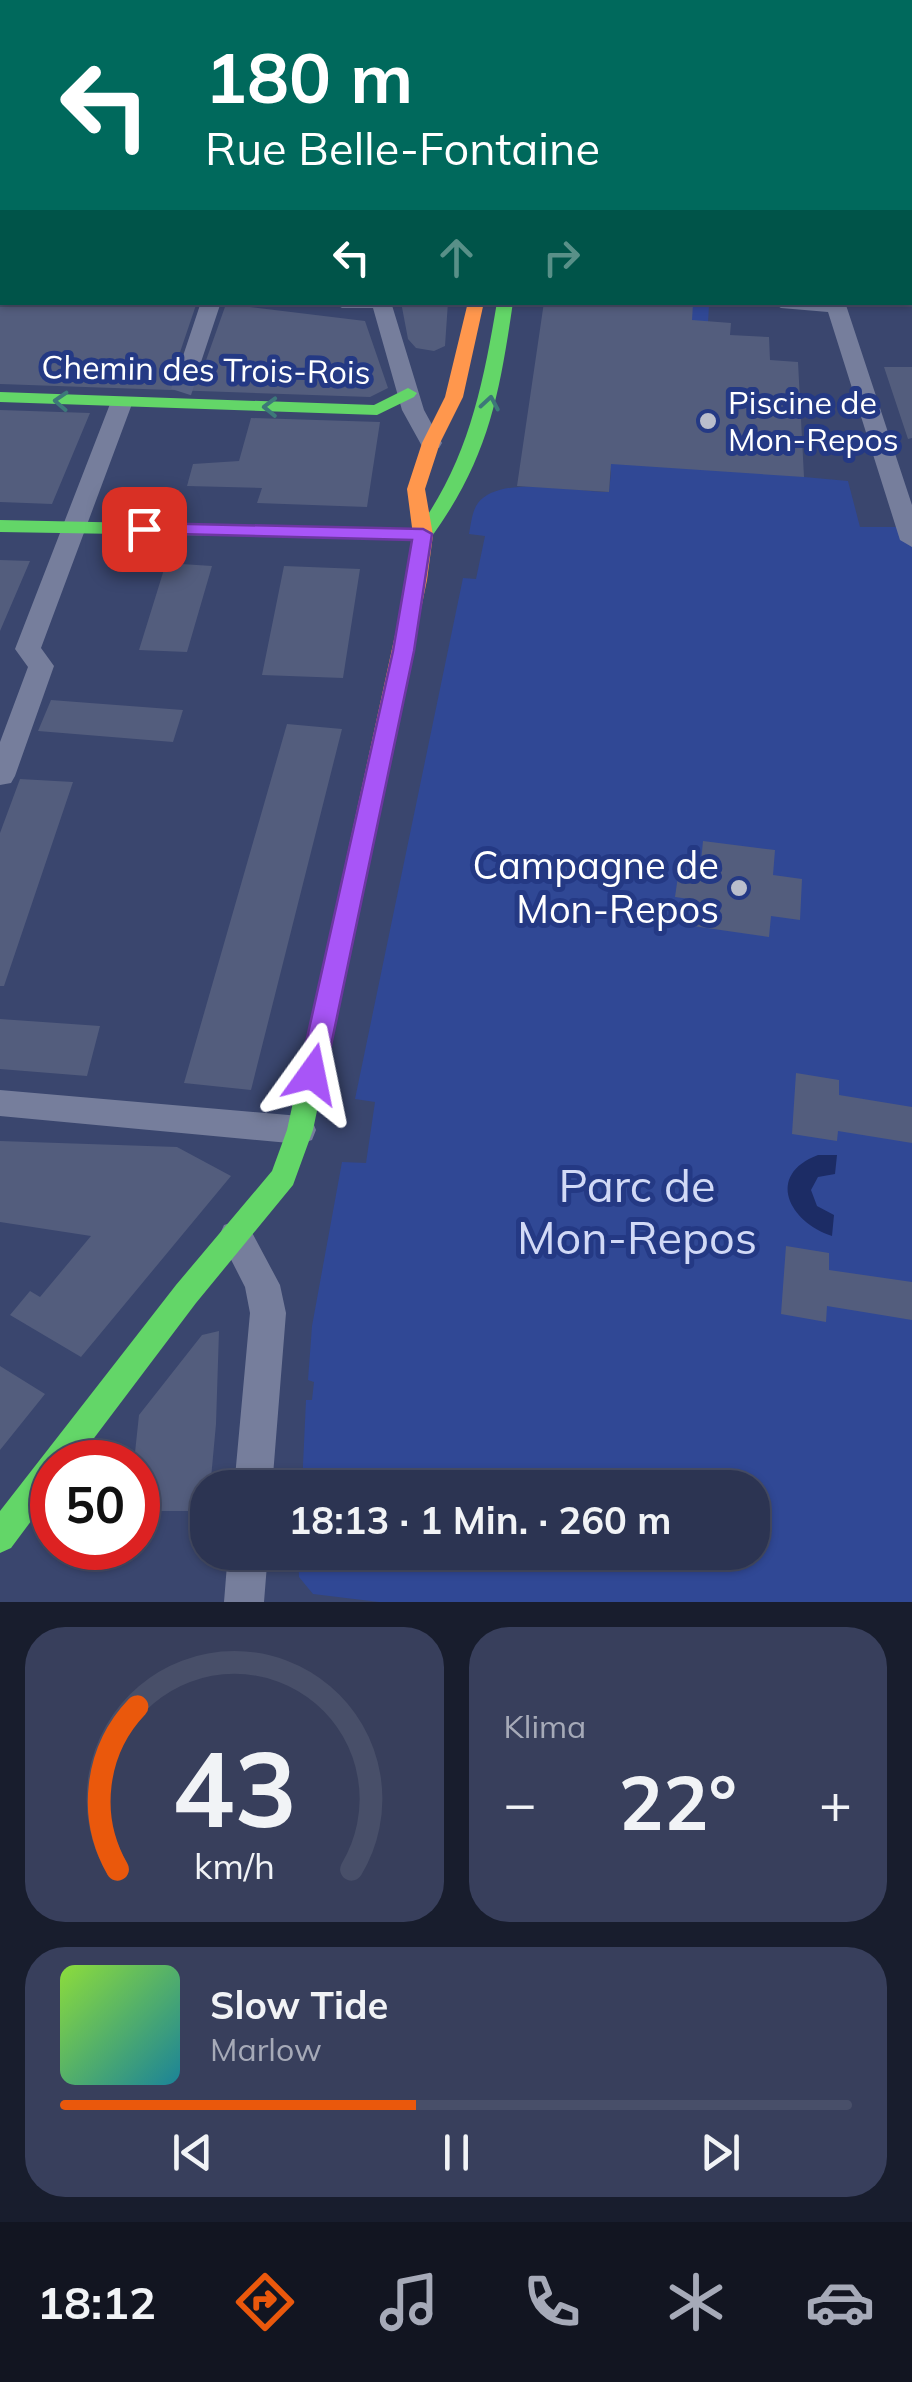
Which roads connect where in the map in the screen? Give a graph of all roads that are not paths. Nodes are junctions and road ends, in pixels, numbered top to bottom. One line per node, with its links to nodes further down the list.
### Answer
1 (210, 305): 6 (street)
2 (380, 305): 7 (street)
3 (475, 305): 10 (main road)
4 (505, 305): 13 (main road, one-way to 4)
5 (836, 305): 14 (street)
6 (190, 364)
7 (408, 393): 9 (main road, Chemin des Trois-Rois, one-way to 9); 10 (street)
8 (0, 397): 9 (main road, Chemin des Trois-Rois, one-way to 8)
9 (121, 404): 12 (street)
10 (431, 444): 13 (main road)
11 (0, 526): 12 (main road)
12 (71, 528): 13 (main road); 15 (street)
13 (423, 534): 17 (main road)
14 (912, 540)
15 (1, 776)
16 (0, 1103): 17 (street)
17 (300, 1130): 18 (main road)
18 (236, 1236): 19 (main road); 20 (street)
19 (74, 1440)
20 (255, 1470)
21 (30, 1498): 22 (main road)
22 (0, 1537)
23 (247, 1570): 24 (street)
24 (244, 1602)

